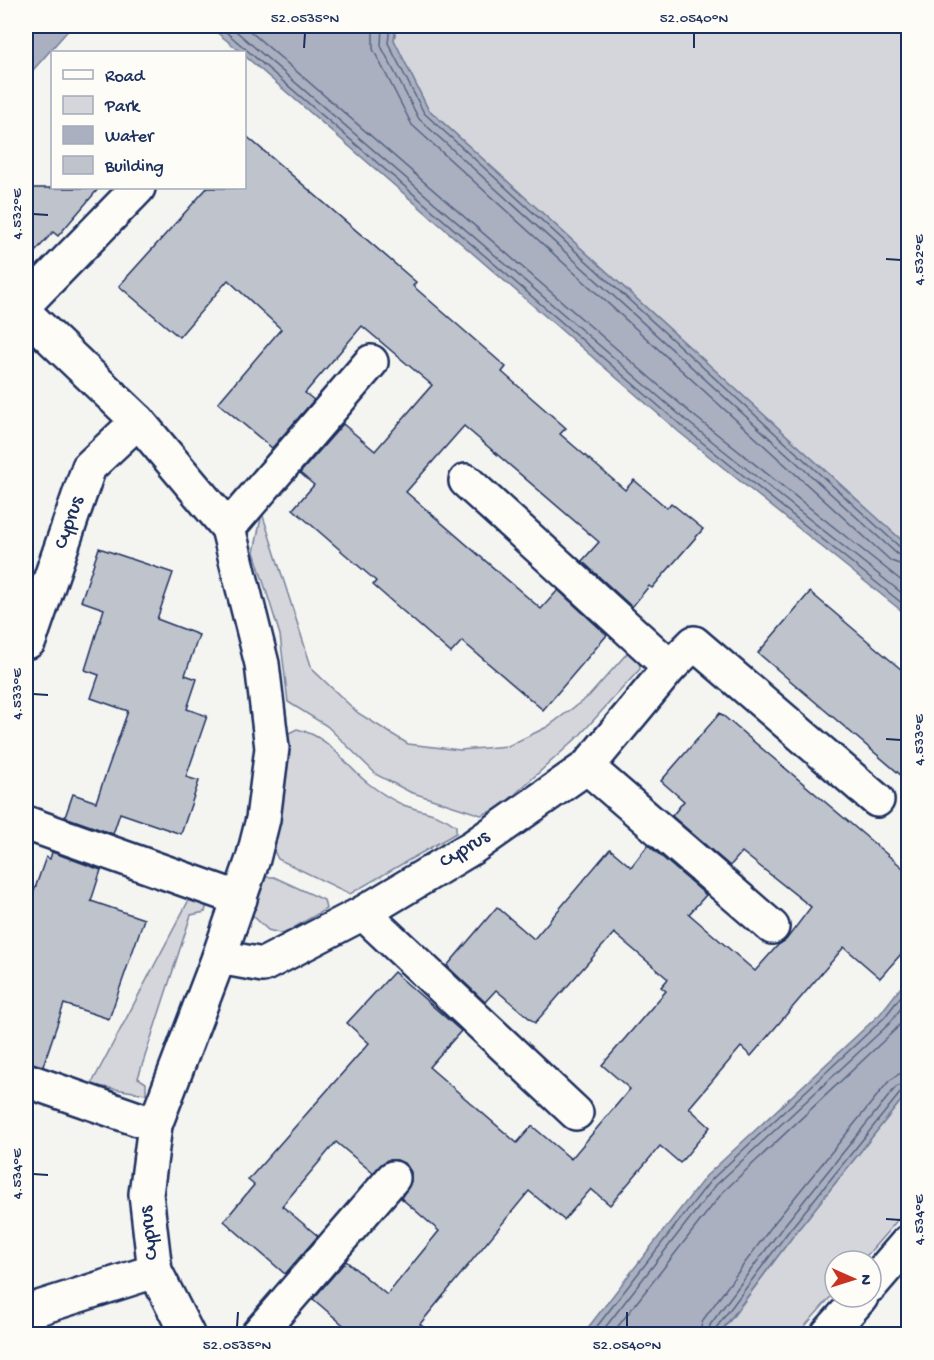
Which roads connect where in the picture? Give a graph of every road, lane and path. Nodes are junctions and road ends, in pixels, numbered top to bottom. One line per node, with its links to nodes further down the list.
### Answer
1 (137, 189): 2 (street)
2 (26, 303)
3 (26, 314): 5 (street, Cyprus)
4 (370, 362): 7 (street)
5 (138, 422): 7 (street, Cyprus); 8 (street, Cyprus)
6 (466, 481): 9 (street)
7 (228, 528): 13 (street, Cyprus)
8 (29, 641)
9 (670, 667): 10 (street, Cyprus); 11 (street, Cyprus)
10 (587, 768): 14 (street, Cyprus); 15 (street)
11 (877, 800)
12 (26, 823): 13 (street)
13 (240, 899): 16 (street, Cyprus)
14 (363, 913): 16 (street, Cyprus); 18 (street)
15 (772, 927)
16 (219, 957): 19 (street, Cyprus)
17 (26, 1080): 19 (street)
18 (576, 1113)
19 (155, 1125): 22 (street, Cyprus)
20 (393, 1178): 27 (street)
21 (909, 1242): 23 (street)
22 (155, 1271): 25 (street); 26 (street, Cyprus)
23 (883, 1271)
24 (851, 1309): 28 (street)
25 (26, 1312)
26 (187, 1335)
27 (258, 1335)
28 (828, 1335)

